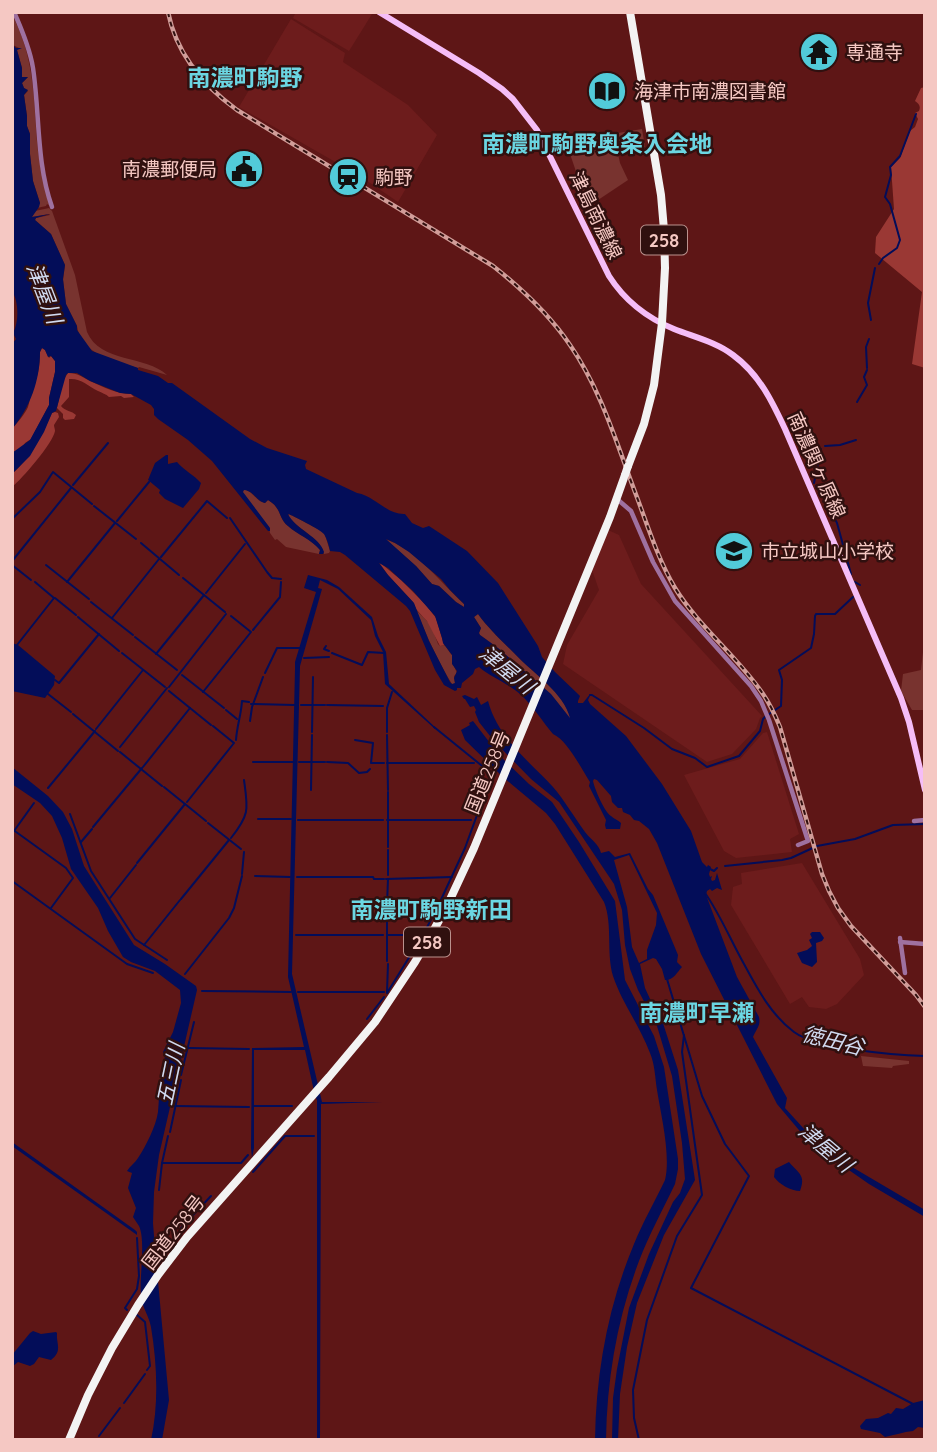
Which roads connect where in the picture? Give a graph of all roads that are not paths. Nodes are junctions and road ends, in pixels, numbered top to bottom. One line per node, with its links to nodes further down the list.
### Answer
1 (14, 12): 4 (street)
2 (379, 12): 5 (main road, 津島南濃線)
3 (630, 12): 5 (highway, 国道258号 / 258)
4 (52, 207)
5 (662, 323): 6 (highway, 国道258号 / 258); 7 (main road, 南濃関ヶ原線)
6 (616, 499): 10 (street); 13 (highway, 国道258号 / 258)
7 (925, 790)
8 (925, 820): 9 (street)
9 (914, 821)
10 (798, 845)
11 (925, 944): 12 (street)
12 (905, 973)
13 (69, 1440)

